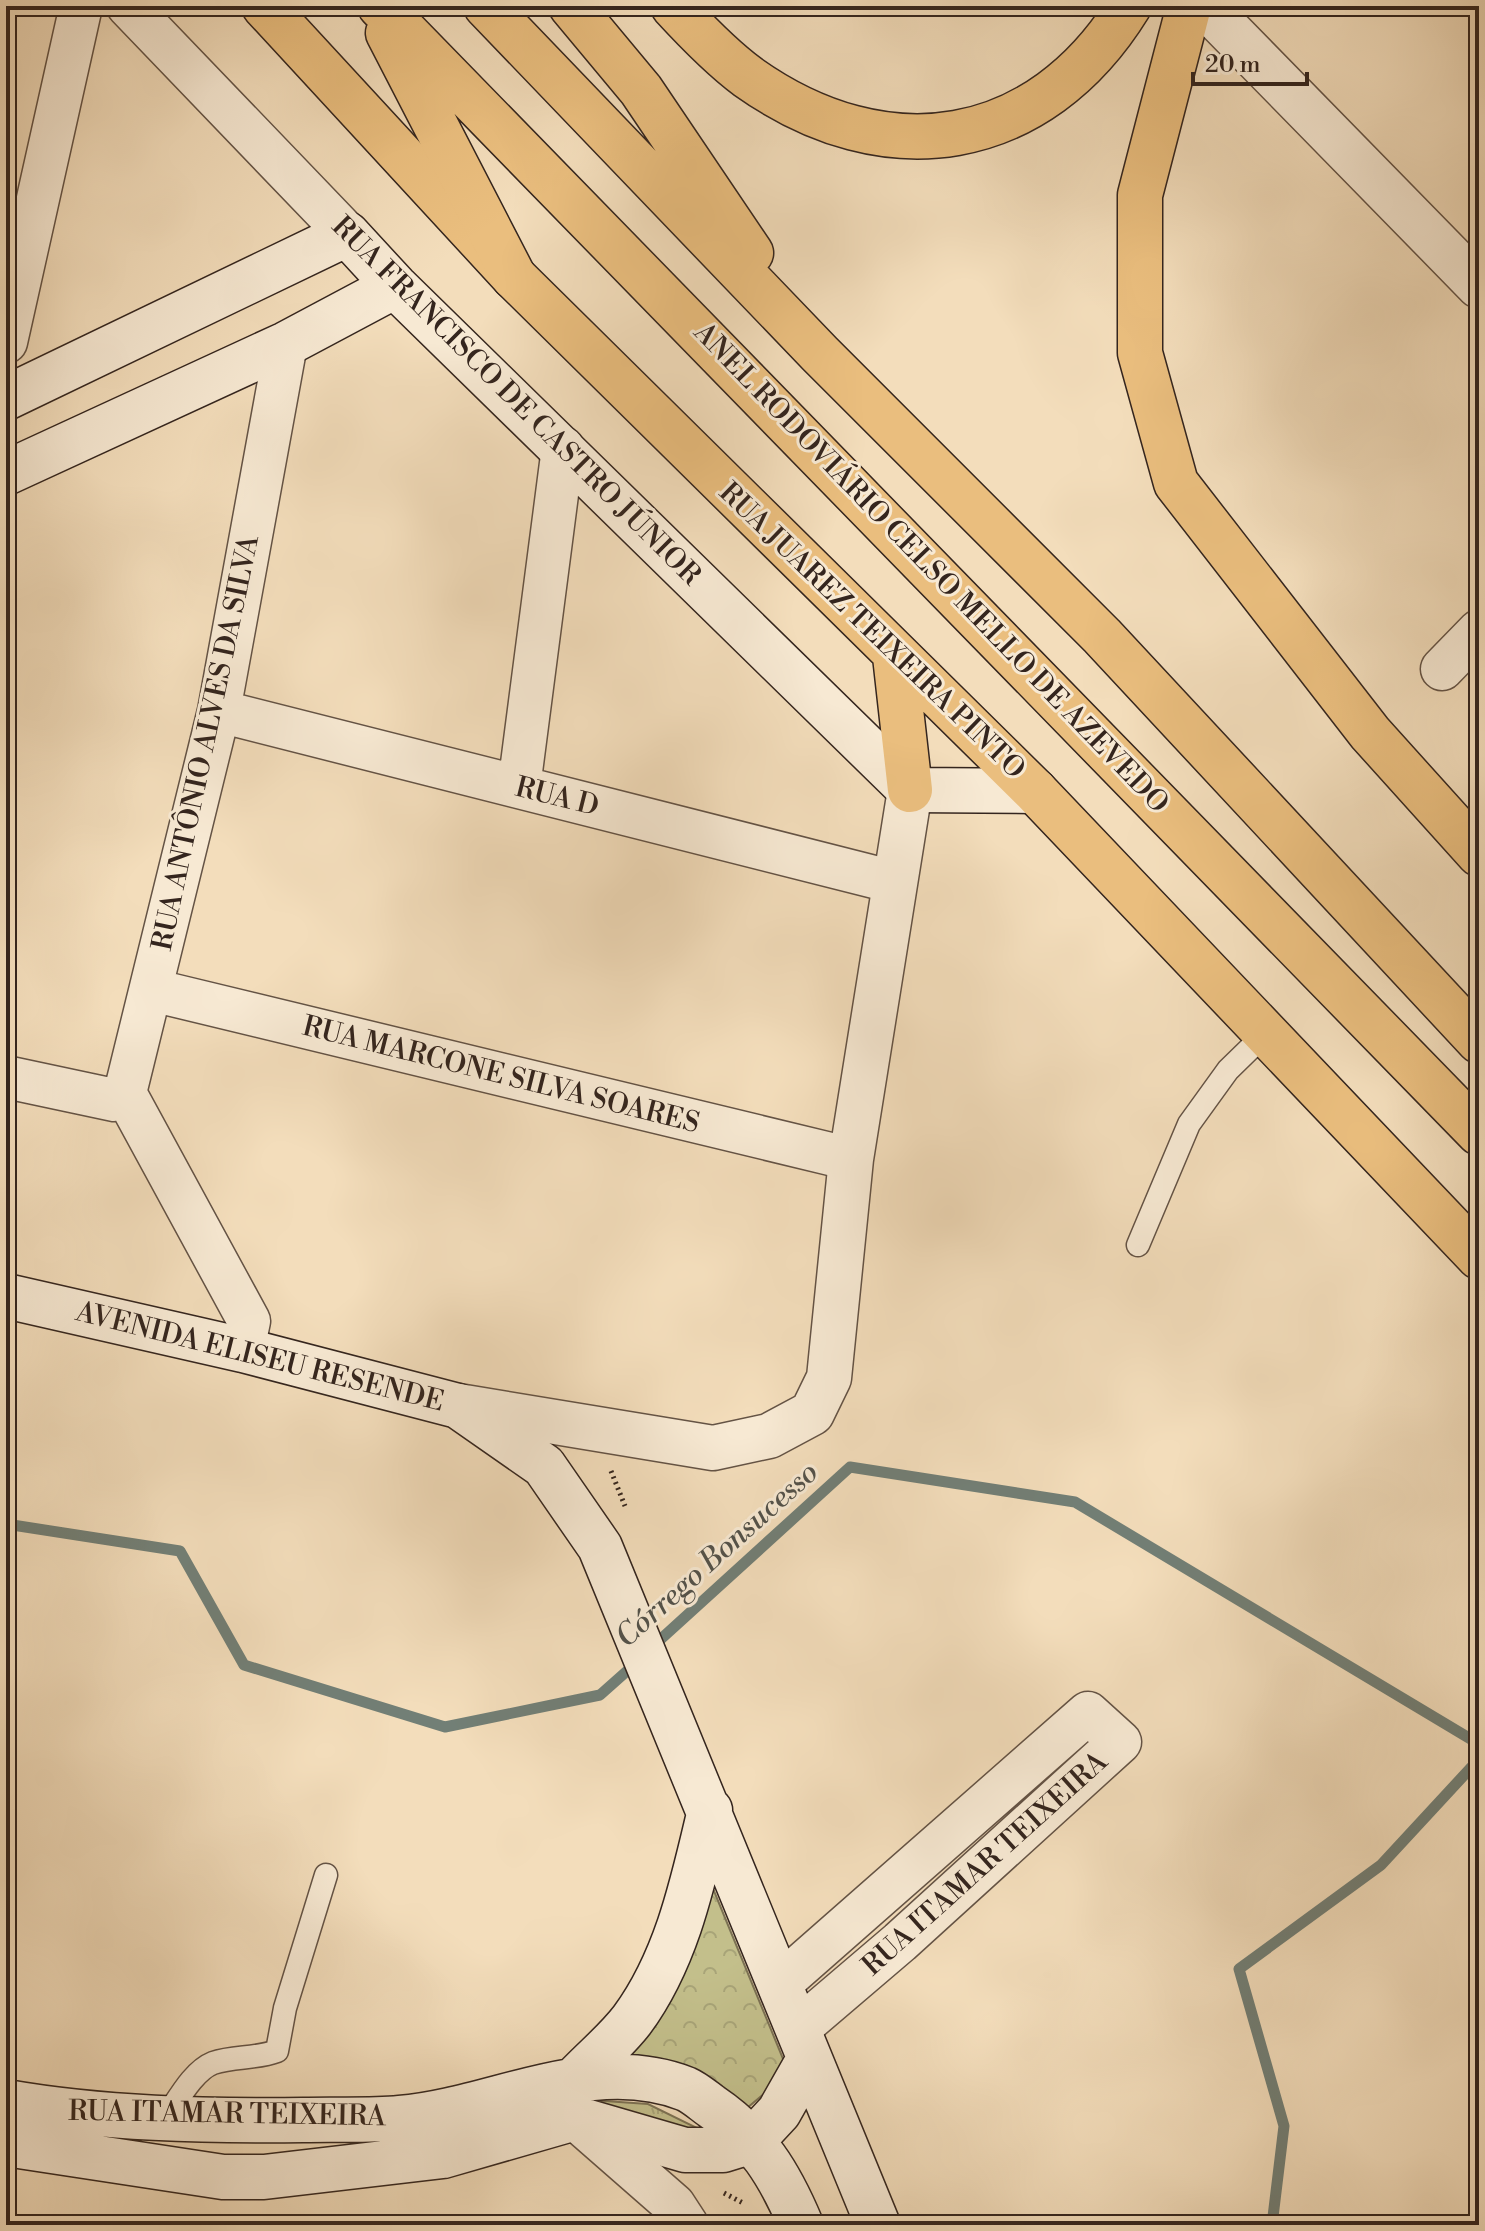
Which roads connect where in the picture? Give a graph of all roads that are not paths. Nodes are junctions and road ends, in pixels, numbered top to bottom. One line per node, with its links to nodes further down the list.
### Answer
1 (81, 6): 16 (street)
2 (128, 6): 12 (street, RUA FRANCISCO DE CASTRO JÚNIOR)
3 (264, 6): 13 (main road, RUA JUAREZ TEIXEIRA PINTO)
4 (374, 6): 13 (main road)
5 (380, 6): 36 (main road, ANEL RODOVIÁRIO CELSO MELLO DE AZEVEDO)
6 (486, 6): 18 (main road)
7 (571, 6): 18 (main road)
8 (673, 6): 9 (main road)
9 (1129, 6)
10 (1189, 6): 29 (main road)
11 (1205, 6): 14 (main road)
12 (347, 234): 15 (main road, RUA FRANCISCO DE CASTRO JÚNIOR); 19 (main road)
13 (514, 277): 23 (main road, RUA JUAREZ TEIXEIRA PINTO)
14 (1478, 283)
15 (395, 286): 17 (main road); 20 (main road, RUA FRANCISCO DE CASTRO JÚNIOR)
16 (6, 342)
17 (286, 344): 21 (main road); 25 (street, RUA ANTÔNIO ALVES DA SILVA)
18 (820, 354): 33 (main road)
19 (6, 398)
20 (563, 448): 26 (street); 27 (main road, RUA FRANCISCO DE CASTRO JÚNIOR)
21 (6, 473)
22 (1479, 631): 24 (street)
23 (895, 656): 27 (main road); 28 (main road, RUA JUAREZ TEIXEIRA PINTO)
24 (1442, 669)
25 (219, 711): 26 (street, RUA D); 31 (street, RUA ANTÔNIO ALVES DA SILVA)
26 (519, 787): 30 (street, RUA D)
27 (910, 790): 28 (main road); 30 (main road)
28 (1035, 791): 32 (main road, RUA JUAREZ TEIXEIRA PINTO)
29 (1479, 854)
30 (894, 882): 37 (main road)
31 (152, 990): 35 (street, RUA ANTÔNIO ALVES DA SILVA); 37 (street, RUA MARCONE SILVA SOARES)
32 (1266, 1033): 38 (lane); 39 (main road, RUA JUAREZ TEIXEIRA PINTO)
33 (1479, 1041)
34 (6, 1077): 35 (street)
35 (125, 1093): 41 (street)
36 (1479, 1133)
37 (851, 1159): 42 (main road)
38 (1138, 1245)
39 (1479, 1257)
40 (6, 1296): 41 (main road, AVENIDA ELISEU RESENDE)
41 (243, 1350): 42 (main road, AVENIDA ELISEU RESENDE)
42 (458, 1406): 43 (main road, AVENIDA ELISEU RESENDE)
43 (710, 1810): 45 (main road, AVENIDA ELISEU RESENDE); 47 (main road)
44 (326, 1875): 49 (lane)
45 (782, 1982): 46 (main road, AVENIDA ELISEU RESENDE); 46 (street, RUA ITAMAR TEIXEIRA)
46 (804, 2044): 50 (main road, RUA ITAMAR TEIXEIRA); 54 (main road, AVENIDA ELISEU RESENDE)
47 (564, 2095): 49 (main road, RUA ITAMAR TEIXEIRA); 50 (main road, RUA ITAMAR TEIXEIRA); 50 (main road); 51 (main road, RUA ITAMAR TEIXEIRA); 52 (street)
48 (6, 2102): 49 (main road, RUA ITAMAR TEIXEIRA)
49 (166, 2117)
50 (752, 2141): 53 (main road)
51 (6, 2144)
52 (687, 2225)
53 (801, 2225)
54 (878, 2225)

